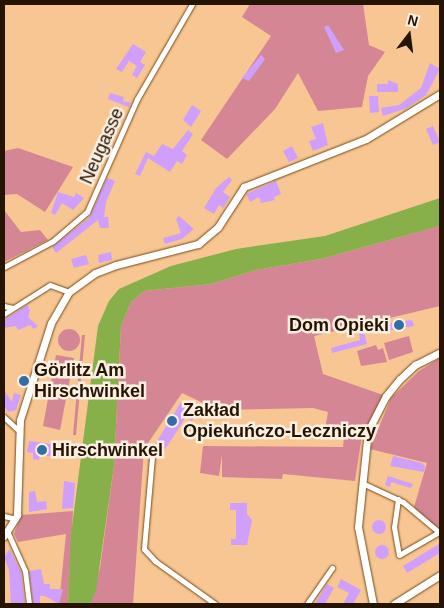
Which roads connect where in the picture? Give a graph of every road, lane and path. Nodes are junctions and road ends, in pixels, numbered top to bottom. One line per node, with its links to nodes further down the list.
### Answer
1 (192, 4): 3 (street, Neugasse)
2 (440, 94): 4 (street)
3 (4, 267)
4 (69, 292): 6 (street); 10 (street)
5 (4, 306): 6 (street)
6 (14, 308): 7 (street)
7 (4, 314)
8 (440, 352): 12 (street)
9 (4, 418): 10 (street)
10 (17, 429): 15 (street)
11 (152, 457): 21 (street)
12 (361, 483): 13 (street); 23 (street)
13 (398, 499): 16 (street); 16 (street)
14 (4, 516): 15 (street)
15 (16, 519): 17 (street)
16 (440, 533)
17 (6, 534): 20 (street)
18 (332, 568): 22 (street)
19 (440, 575): 24 (street)
20 (29, 604)
21 (215, 604)
22 (306, 604)
23 (373, 604)
24 (394, 604)

